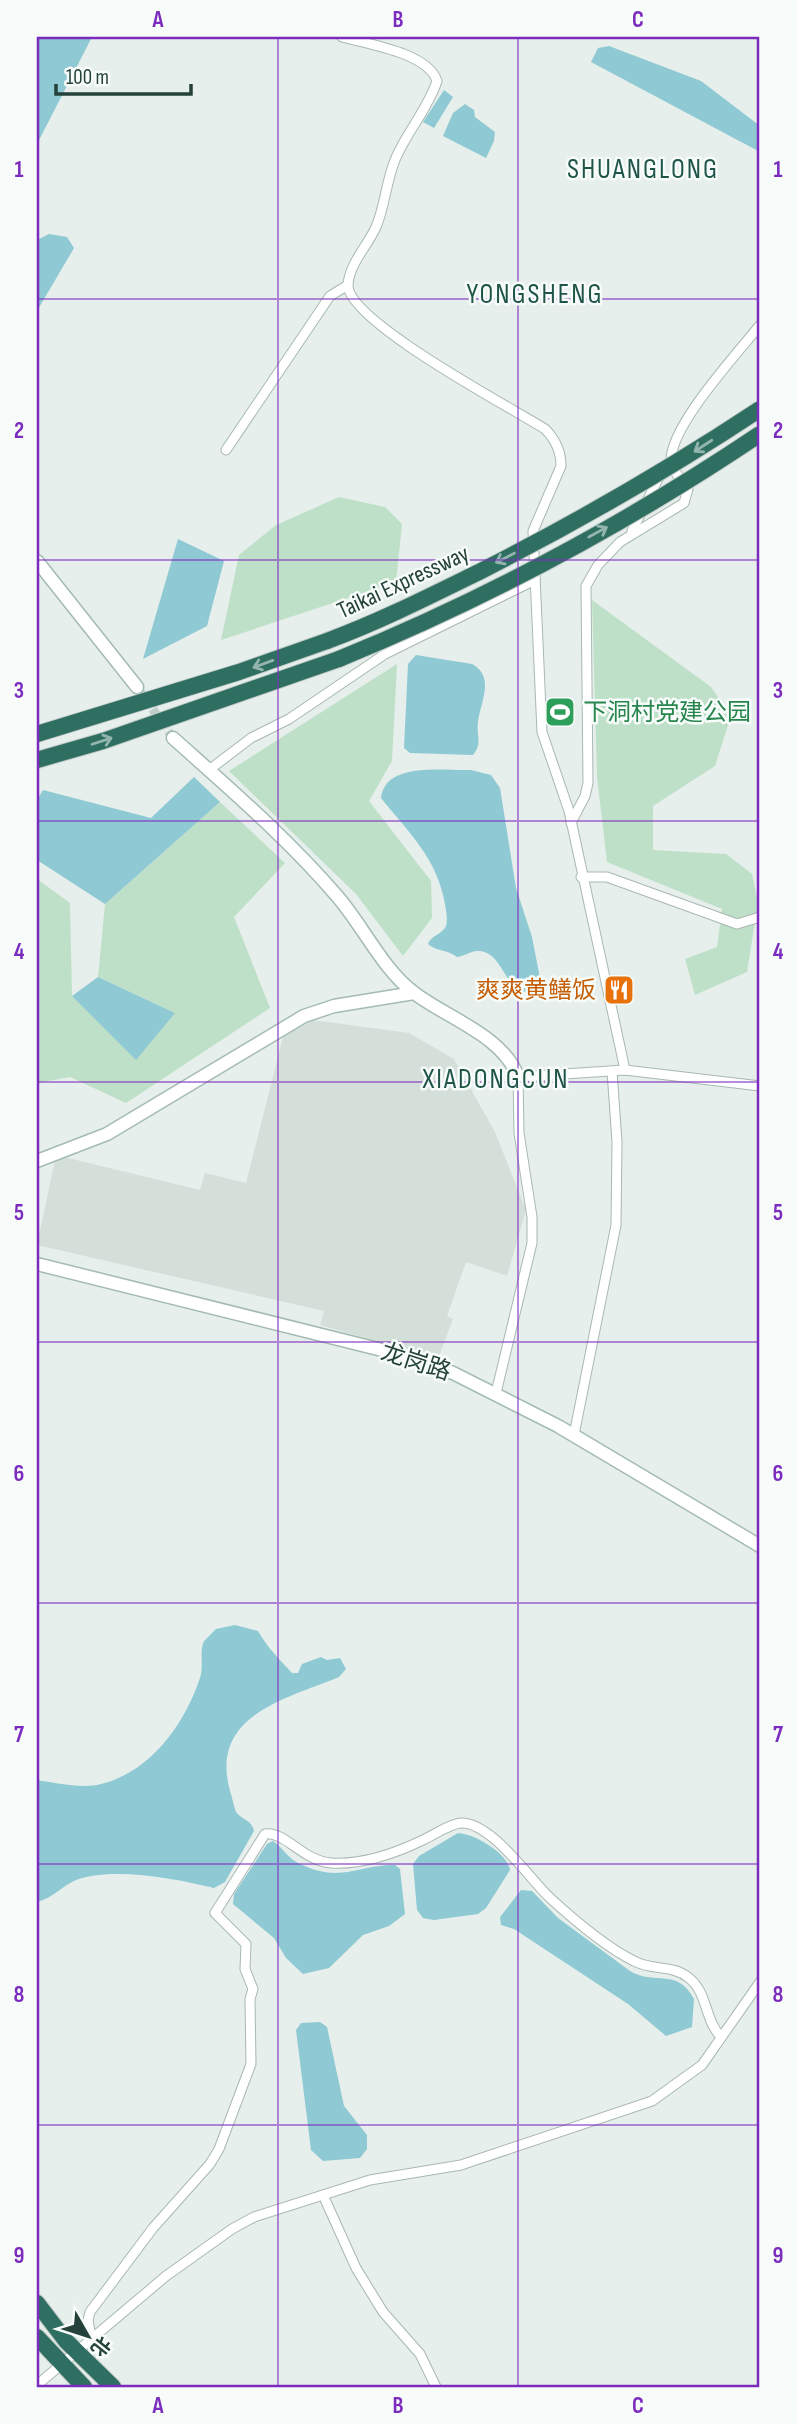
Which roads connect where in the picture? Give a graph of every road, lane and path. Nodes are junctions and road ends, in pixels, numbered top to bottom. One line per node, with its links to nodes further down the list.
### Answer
1 (342, 37): 2 (street)
2 (348, 285): 7 (street); 10 (street)
3 (760, 325): 6 (street)
4 (760, 409): 12 (highway, Taikai Expressway, one-way to 12, bridge)
5 (760, 434): 14 (highway, Taikai Expressway, one-way to 5, bridge)
6 (673, 448): 8 (street); 8 (street)
7 (226, 450)
8 (631, 533): 16 (street)
9 (37, 561): 11 (street)
10 (535, 580): 15 (street); 16 (street)
11 (137, 687)
12 (37, 734)
13 (173, 738): 15 (street)
14 (37, 760)
15 (209, 770): 19 (street)
16 (571, 823): 17 (street)
17 (581, 877): 18 (street); 20 (street)
18 (760, 917)
19 (414, 993): 22 (street); 24 (street)
20 (625, 1070): 21 (street); 23 (street)
21 (612, 1071): 22 (street); 27 (street)
22 (518, 1077): 26 (street)
23 (760, 1086)
24 (37, 1161)
25 (37, 1264): 26 (street, 龙岗路)
26 (496, 1393): 27 (street, 龙岗路)
27 (574, 1435): 28 (street, 龙岗路)
28 (760, 1546)
29 (760, 1982): 30 (street)
30 (721, 2037): 31 (street); 34 (street)
31 (323, 2195): 34 (street); 40 (street)
32 (37, 2303): 35 (highway)
33 (37, 2337): 36 (highway)
34 (91, 2337): 35 (street)
35 (76, 2350): 36 (street); 39 (highway)
36 (61, 2363): 37 (street); 38 (highway)
37 (37, 2385)
38 (84, 2387)
39 (113, 2387)
40 (436, 2387)

